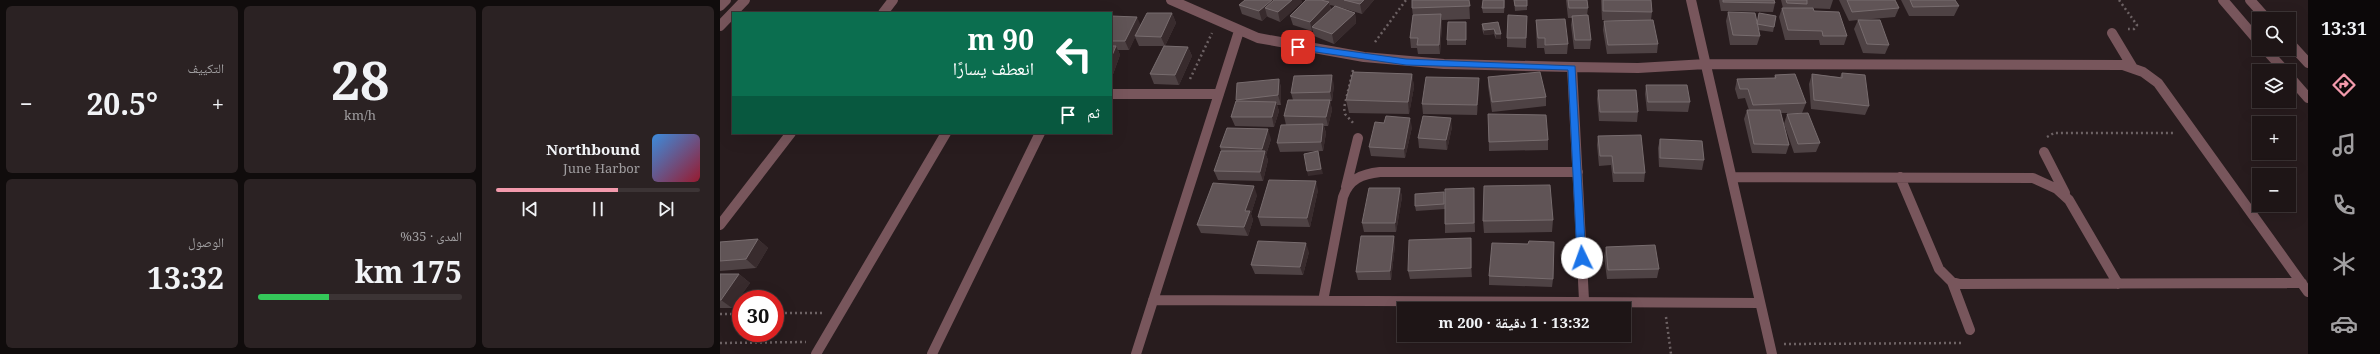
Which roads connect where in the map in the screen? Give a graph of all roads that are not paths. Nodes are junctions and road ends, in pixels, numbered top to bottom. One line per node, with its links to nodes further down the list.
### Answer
1 (726, 0): 8 (street)
2 (745, 0): 9 (street)
3 (893, 0): 10 (street)
4 (1171, 0): 14 (street)
5 (1691, 0): 20 (street)
6 (2223, 0): 16 (street)
7 (2250, 0): 11 (street)
8 (720, 6)
9 (733, 12)
10 (884, 12)
11 (2261, 12)
12 (732, 13): 13 (street)
13 (721, 24)
14 (1239, 31): 22 (street); 26 (street)
15 (2112, 33): 23 (street)
16 (2252, 34)
17 (2296, 50): 19 (street)
18 (2272, 56): 21 (street)
19 (2308, 63)
20 (1706, 64): 22 (street); 23 (street); 34 (street)
21 (2279, 64)
22 (1572, 68): 33 (street)
23 (2133, 68): 41 (street)
24 (2296, 84): 27 (street)
25 (1112, 94): 26 (street)
26 (1219, 94): 42 (street)
27 (2308, 98)
28 (790, 134): 38 (street)
29 (945, 134): 48 (street)
30 (1040, 134): 49 (street)
31 (1358, 138): 36 (street)
32 (2044, 152): 37 (street)
33 (1578, 172): 36 (street); 43 (street)
34 (1732, 177): 35 (street); 45 (street)
35 (1900, 177): 37 (street); 39 (street)
36 (1345, 189): 44 (street)
37 (2069, 200): 40 (street)
38 (720, 225)
39 (1952, 282): 40 (street); 46 (street)
40 (2118, 284): 41 (street)
41 (2305, 287)
42 (1153, 300): 44 (street); 50 (street)
43 (1584, 300): 44 (street); 45 (street)
44 (1324, 301)
45 (1760, 303): 47 (street)
46 (1970, 330)
47 (1771, 349)
48 (816, 354)
49 (932, 354)
50 (1136, 354)

